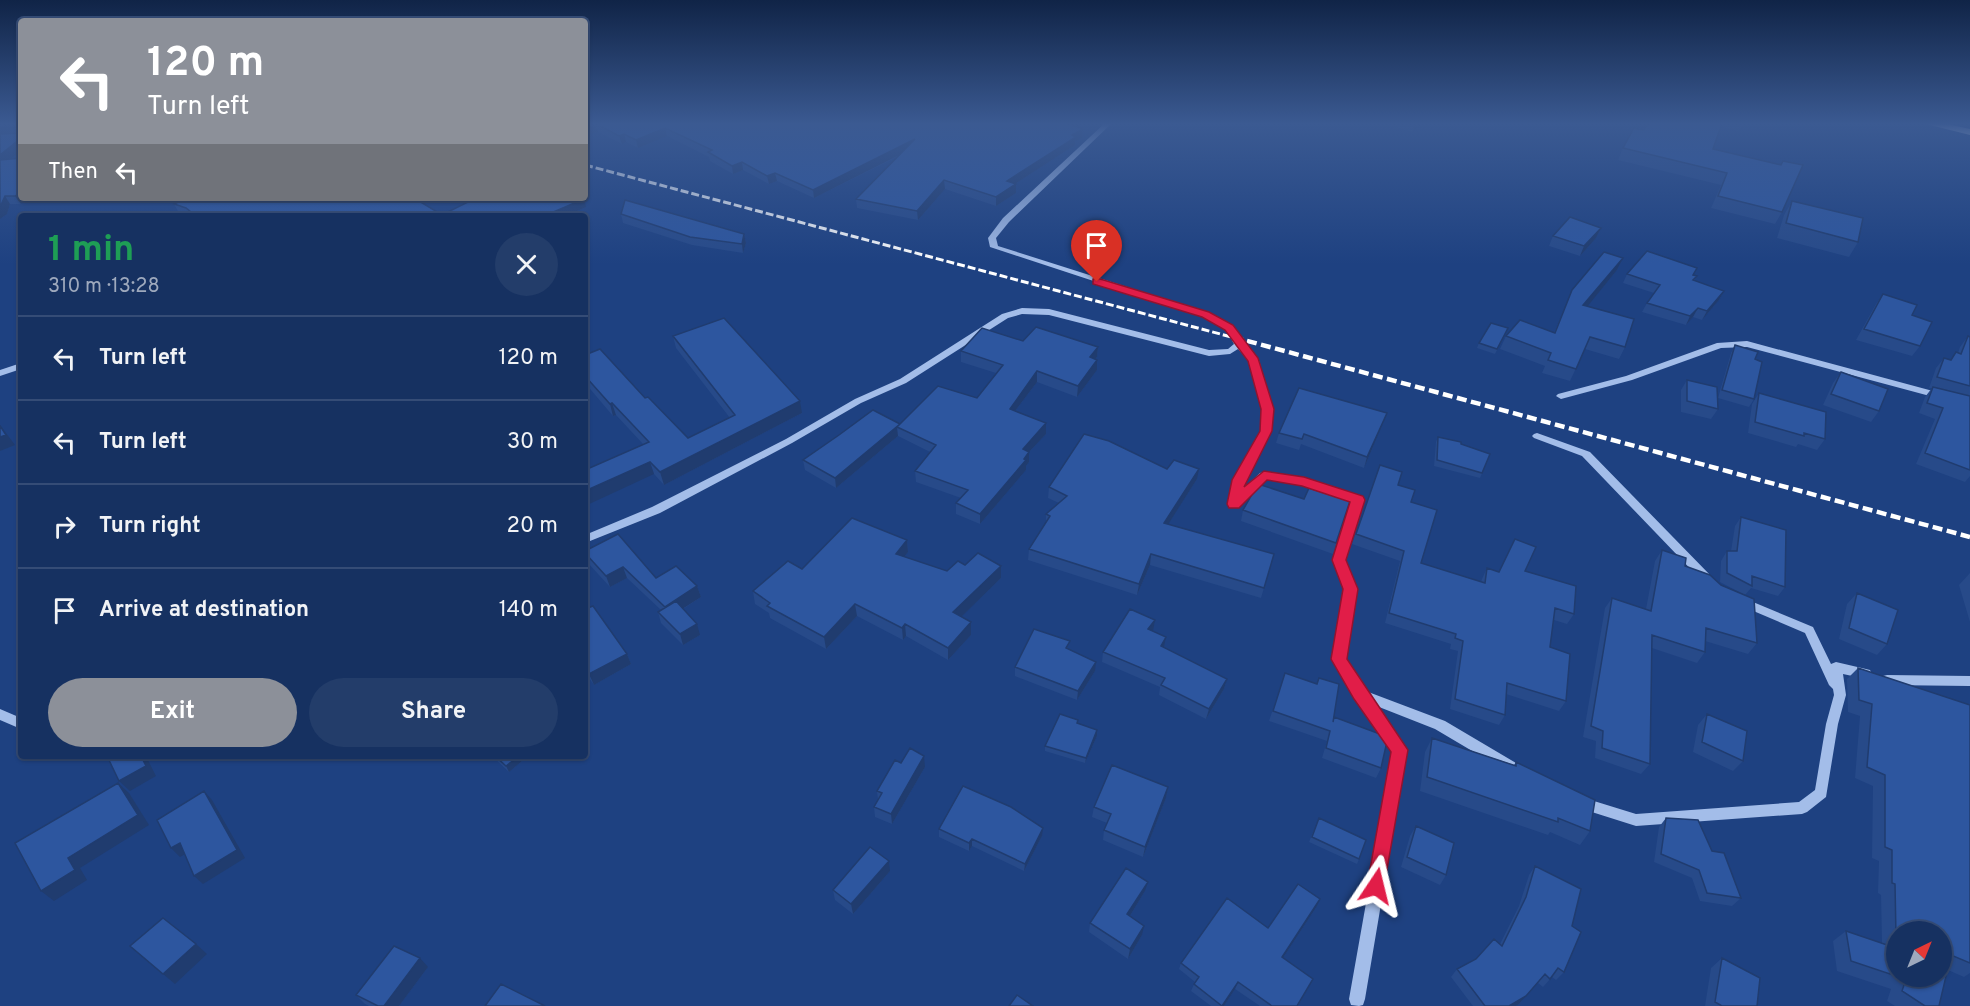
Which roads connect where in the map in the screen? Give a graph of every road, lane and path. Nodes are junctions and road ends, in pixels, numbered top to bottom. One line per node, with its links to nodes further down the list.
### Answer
1 (1059, 170): 2 (street)
2 (1239, 345): 8 (street); 10 (street)
3 (18, 367): 4 (street)
4 (0, 373)
5 (1561, 396): 6 (street)
6 (1947, 398)
7 (1537, 436): 11 (street)
8 (588, 538)
9 (1970, 681): 11 (street)
10 (1359, 694): 14 (street); 16 (street)
11 (1840, 696): 15 (street)
12 (0, 714): 13 (street)
13 (18, 723)
14 (1522, 774)
15 (1563, 795)
16 (1357, 999)

